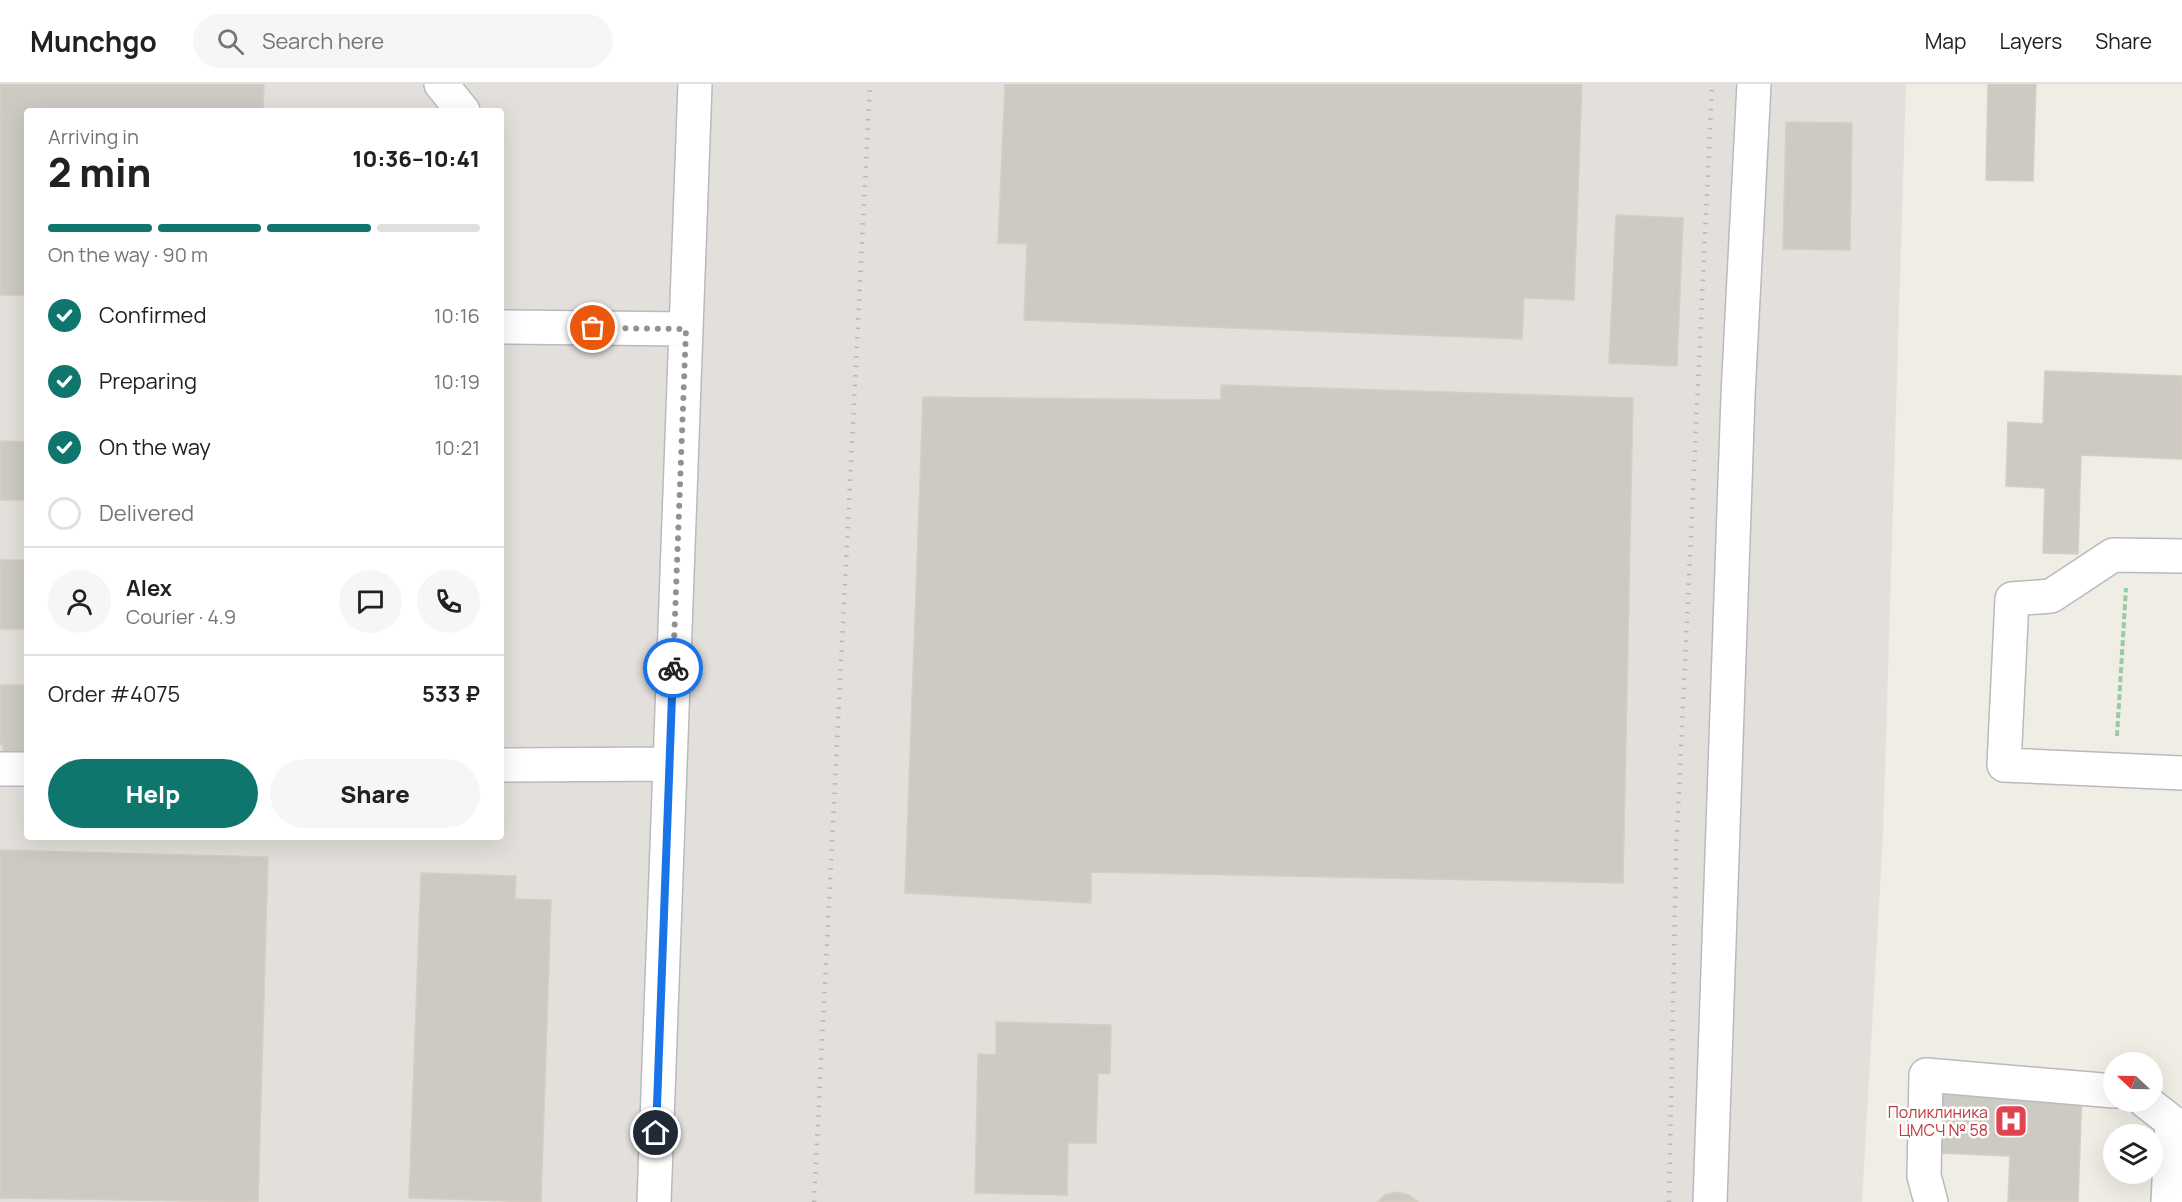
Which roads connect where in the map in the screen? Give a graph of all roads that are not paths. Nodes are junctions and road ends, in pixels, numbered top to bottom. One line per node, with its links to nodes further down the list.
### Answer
1 (441, 84): 4 (lane)
2 (694, 84): 6 (lane)
3 (1755, 84): 16 (lane)
4 (461, 108)
5 (504, 327): 6 (lane)
6 (686, 329): 8 (lane)
7 (2182, 556): 12 (lane)
8 (670, 764): 9 (lane); 15 (lane)
9 (504, 765)
10 (0, 769): 11 (lane)
11 (24, 769)
12 (2182, 772)
13 (2103, 1090): 17 (lane)
14 (2159, 1112): 18 (lane)
15 (654, 1202)
16 (1710, 1202)
17 (1931, 1202)
18 (2168, 1202)

